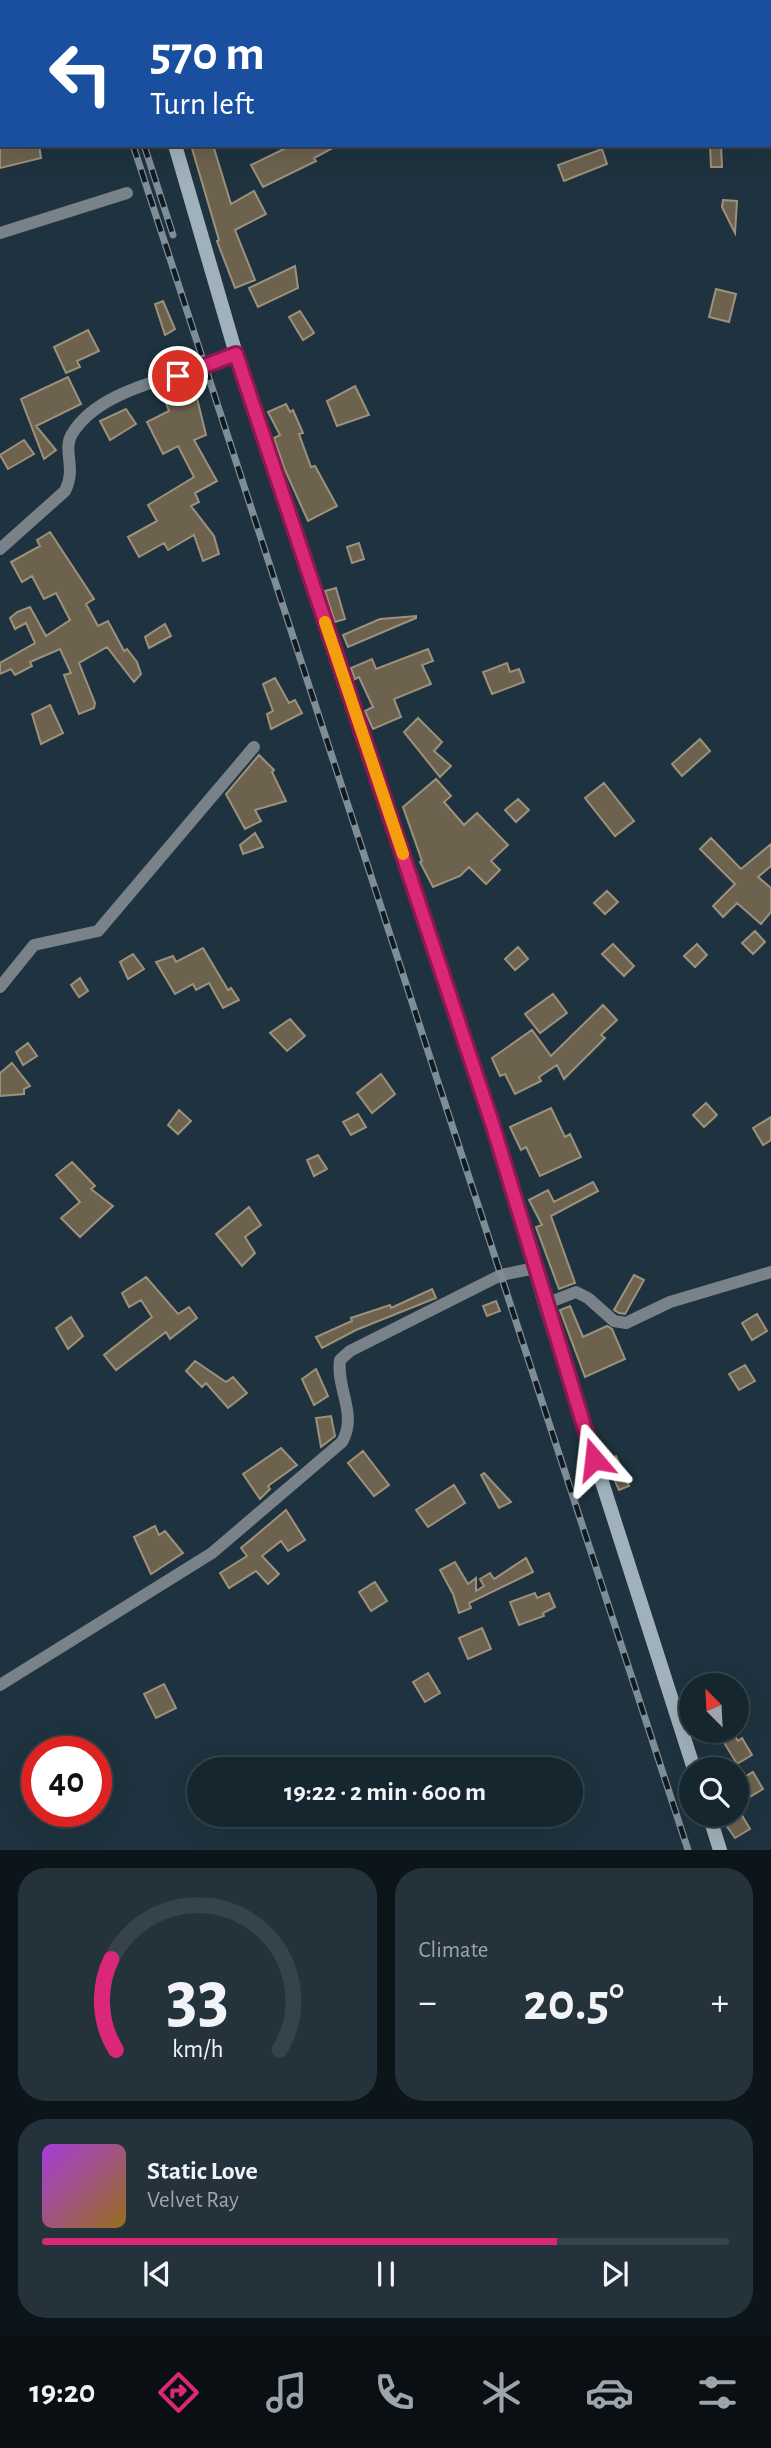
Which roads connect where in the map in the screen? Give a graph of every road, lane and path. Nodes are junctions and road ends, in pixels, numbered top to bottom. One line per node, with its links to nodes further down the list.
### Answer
1 (176, 147): 4 (street)
2 (127, 193): 3 (street)
3 (0, 233)
4 (236, 354): 5 (street); 8 (street)
5 (0, 549)
6 (254, 747): 7 (street)
7 (0, 987)
8 (535, 1268): 10 (street); 11 (street)
9 (771, 1272): 10 (street)
10 (545, 1304): 12 (street)
11 (0, 1685)
12 (690, 1757)
13 (713, 1827): 14 (street)
14 (720, 1850)

